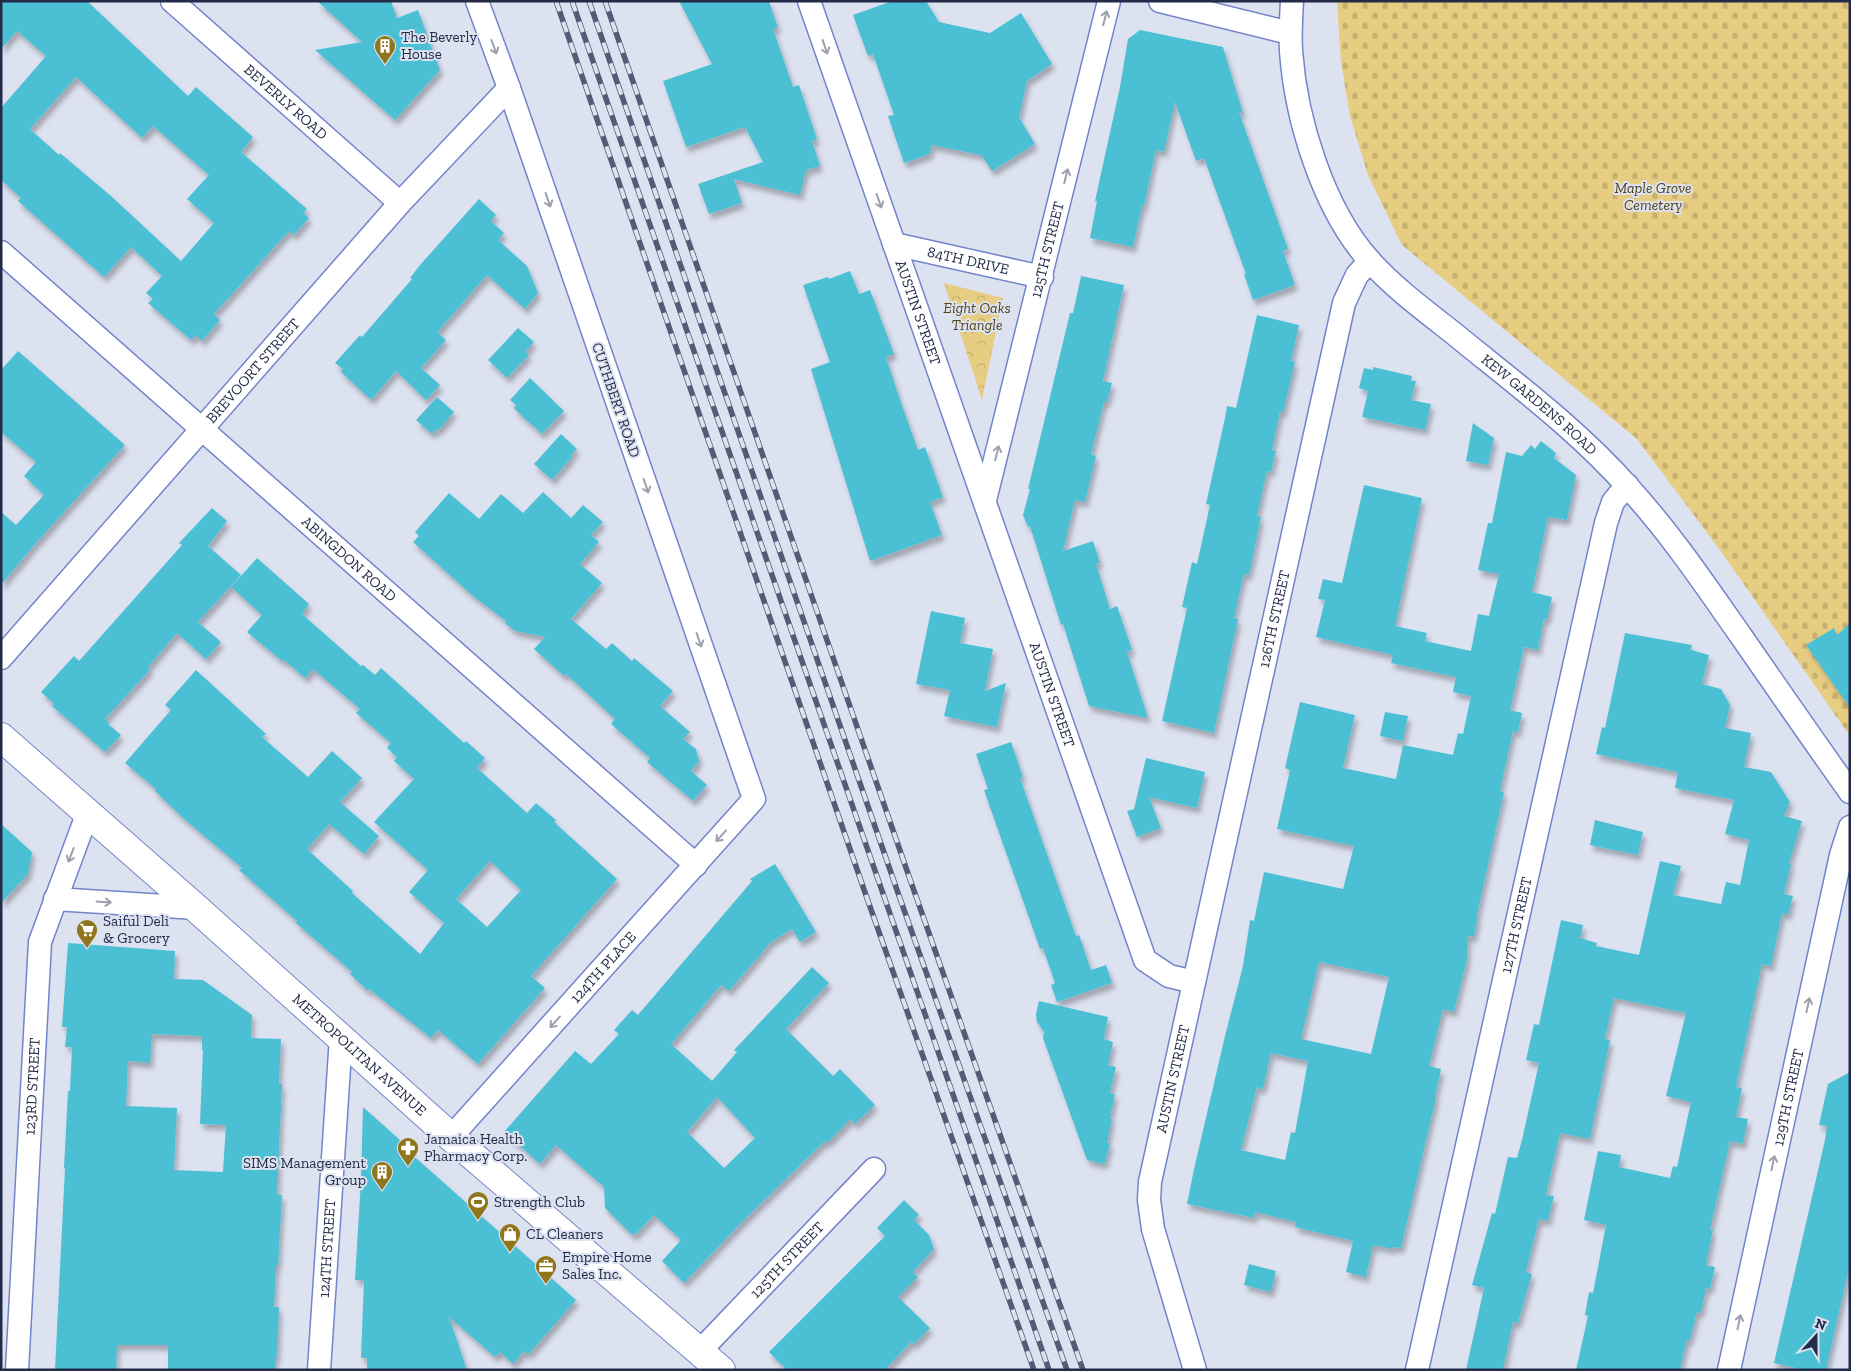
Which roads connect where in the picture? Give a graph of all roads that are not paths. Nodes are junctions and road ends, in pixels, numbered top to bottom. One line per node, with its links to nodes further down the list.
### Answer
1 (172, 1): 9 (street, BEVERLY ROAD)
2 (477, 1): 8 (street, CUTHBERT ROAD, one-way to 8)
3 (809, 1): 10 (street, AUSTIN STREET, one-way to 10)
4 (1109, 1): 13 (street, 125TH STREET, one-way to 4)
5 (1160, 1): 7 (street)
6 (1292, 1): 7 (street, KEW GARDENS ROAD)
7 (1290, 33): 12 (street, KEW GARDENS ROAD)
8 (509, 88): 9 (street, BREVOORT STREET); 20 (street, CUTHBERT ROAD, one-way to 20)
9 (400, 203): 14 (street, BREVOORT STREET)
10 (894, 244): 13 (street, 84TH DRIVE); 16 (street, AUSTIN STREET)
11 (1, 252): 14 (street, ABINGDON ROAD)
12 (1370, 261): 15 (street, KEW GARDENS ROAD); 26 (street, 126TH STREET)
13 (1042, 277): 16 (street, 125TH STREET, one-way to 13)
14 (202, 429): 17 (street, BREVOORT STREET); 23 (street, ABINGDON ROAD)
15 (1627, 485): 19 (street, KEW GARDENS ROAD); 35 (street, 127TH STREET)
16 (985, 500): 26 (street, AUSTIN STREET)
17 (1, 658)
18 (1, 737): 21 (main road, METROPOLITAN AVENUE)
19 (1850, 792)
20 (754, 800): 23 (street, 124TH PLACE, one-way to 23)
21 (88, 812): 24 (street, 123RD STREET, one-way to 24); 25 (main road, METROPOLITAN AVENUE)
22 (1850, 827): 36 (street, 129TH STREET, one-way to 22)
23 (696, 865): 28 (street, 124TH PLACE, one-way to 28)
24 (55, 899): 25 (street, one-way to 25); 31 (street, 123RD STREET)
25 (196, 908): 27 (main road, METROPOLITAN AVENUE)
26 (1194, 982): 34 (street, AUSTIN STREET)
27 (341, 1037): 28 (main road, METROPOLITAN AVENUE); 32 (street, 124TH STREET)
28 (451, 1137): 30 (main road, METROPOLITAN AVENUE)
29 (874, 1169): 30 (street, 125TH STREET)
30 (700, 1351): 33 (main road, METROPOLITAN AVENUE)
31 (17, 1370)
32 (319, 1370)
33 (721, 1370)
34 (1195, 1370)
35 (1417, 1370)
36 (1729, 1370)

